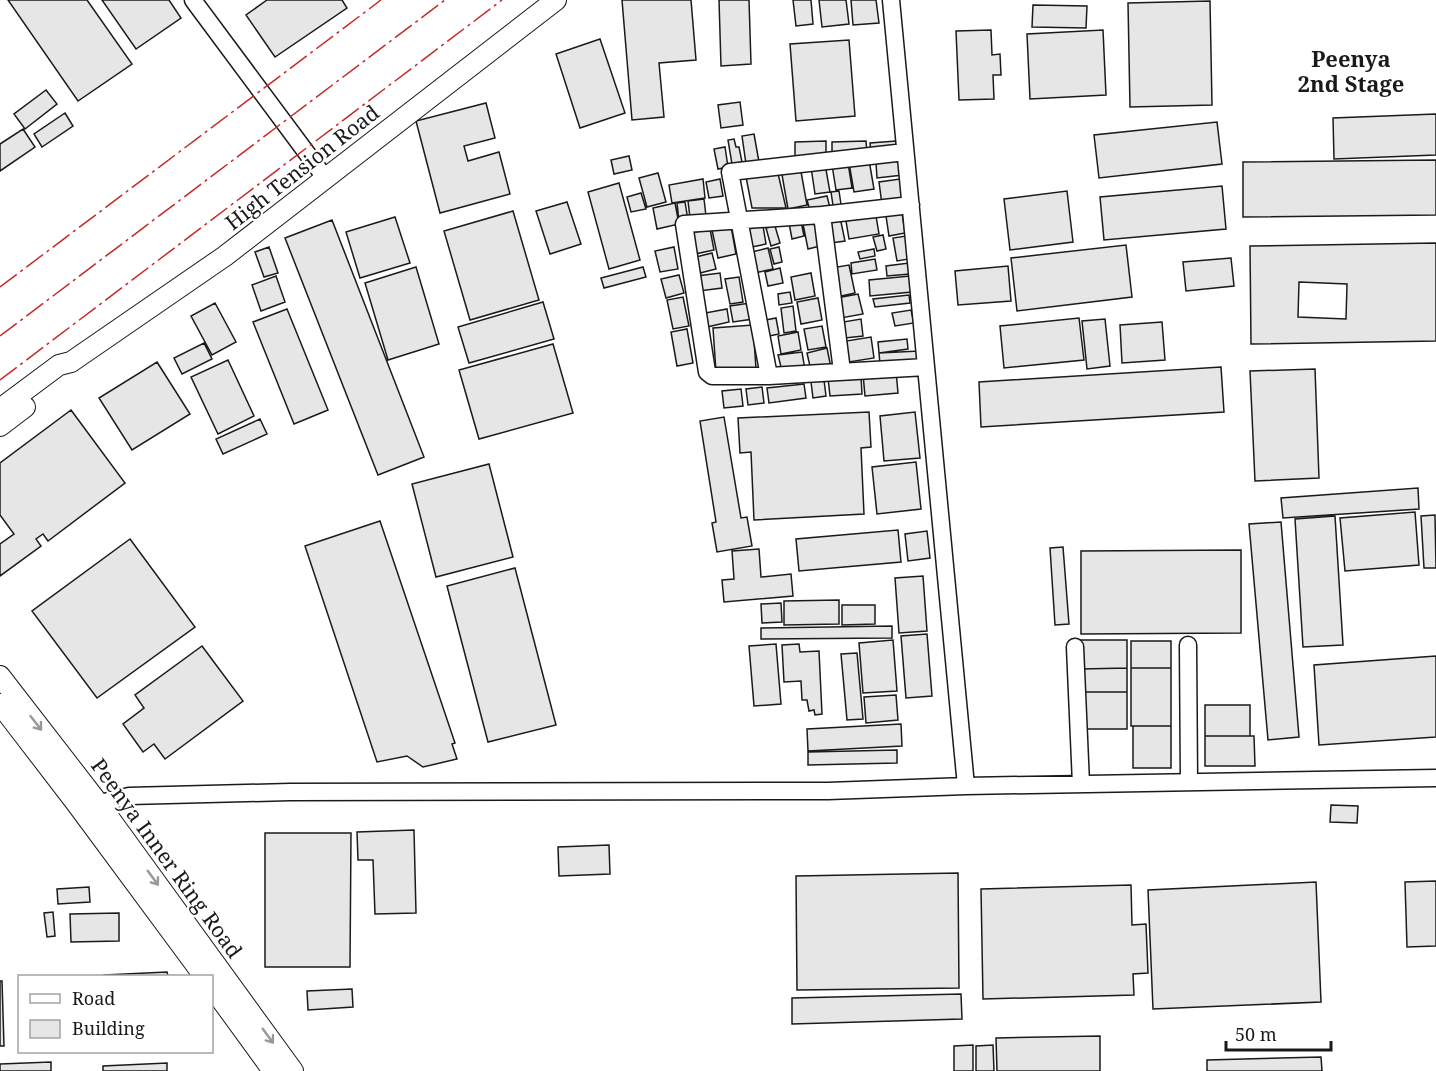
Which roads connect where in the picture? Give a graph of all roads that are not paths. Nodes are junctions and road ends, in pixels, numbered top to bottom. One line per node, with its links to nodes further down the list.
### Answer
1 (193, 0): 5 (street)
2 (556, 0): 5 (main road, High Tension Road)
3 (891, 0): 4 (street)
4 (905, 152): 6 (street); 8 (street)
5 (326, 179): 9 (main road, High Tension Road)
6 (911, 205): 7 (street); 10 (street)
7 (822, 216): 8 (street); 11 (street)
8 (739, 222): 12 (street); 12 (street)
9 (71, 362): 13 (main road, High Tension Road); 14 (main road, High Tension Road)
10 (926, 367): 11 (street); 22 (street)
11 (842, 371): 12 (street)
12 (769, 375)
13 (0, 409)
14 (0, 426)
15 (1188, 645): 20 (street)
16 (1076, 647): 21 (street)
17 (0, 676): 23 (main road, Peenya Inner Ring Road, one-way to 23)
18 (0, 704): 24 (main road, Peenya Inner Ring Road)
19 (1436, 778): 20 (street)
20 (1190, 782): 21 (street)
21 (1081, 784): 22 (street)
22 (966, 786): 23 (street)
23 (99, 804): 24 (street); 25 (main road, Peenya Inner Ring Road)
24 (80, 808): 26 (main road, Peenya Inner Ring Road)
25 (115, 825): 26 (main road); 30 (main road, Peenya Inner Ring Road, one-way to 30)
26 (95, 828): 27 (main road, Peenya Inner Ring Road)
27 (203, 975)
28 (213, 988): 29 (main road, Peenya Inner Ring Road)
29 (273, 1071)
30 (293, 1071)

